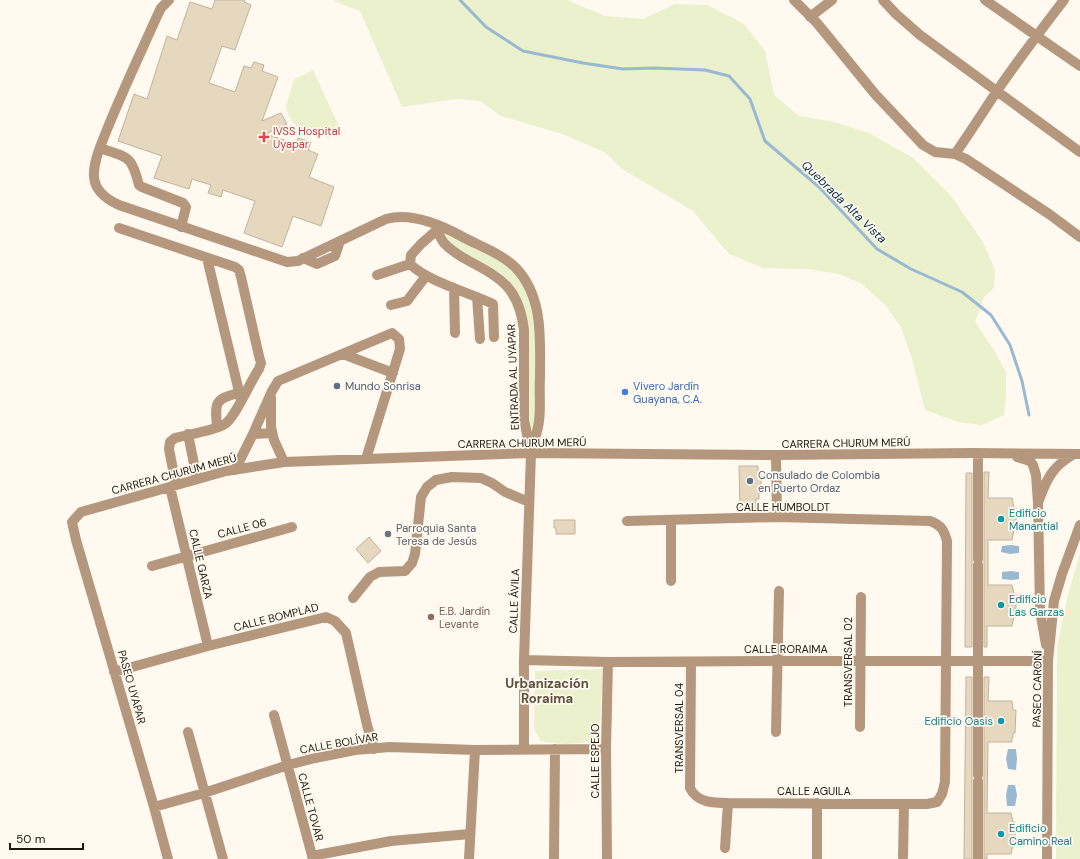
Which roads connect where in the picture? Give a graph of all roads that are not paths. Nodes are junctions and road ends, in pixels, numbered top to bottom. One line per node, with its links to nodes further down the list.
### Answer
1 (169, 0): 11 (street)
2 (794, 0): 7 (street)
3 (832, 0): 7 (street)
4 (883, 0): 10 (street)
5 (986, 0): 8 (street)
6 (1064, 0): 8 (street)
7 (810, 17): 13 (street)
8 (1037, 36): 9 (street); 10 (street)
9 (1080, 66)
10 (997, 91): 12 (street); 13 (street)
11 (100, 148): 14 (street); 14 (street)
12 (1080, 152)
13 (955, 154): 17 (street)
14 (181, 227): 15 (street)
15 (436, 227): 19 (street); 36 (street, ENTRADA AL UYAPAR); 36 (street, ENTRADA AL UYAPAR)
16 (119, 228): 18 (street)
17 (1080, 237)
18 (207, 258): 31 (street); 31 (street)
19 (410, 264): 20 (street); 21 (street)
20 (377, 275)
21 (426, 276): 22 (street); 24 (street)
22 (454, 288): 23 (street); 25 (street)
23 (477, 297): 26 (street); 27 (street)
24 (392, 305)
25 (455, 333)
26 (494, 336)
27 (480, 339)
28 (343, 354): 29 (street); 29 (street); 30 (street)
29 (392, 373): 40 (street)
30 (271, 393): 33 (street); 35 (street)
31 (240, 396): 32 (street); 32 (street)
32 (217, 428): 34 (street)
33 (272, 433): 35 (street); 41 (street)
34 (188, 434): 43 (street); 44 (street, CALLE GARZA)
35 (253, 434): 42 (street)
36 (531, 453): 39 (street, CARRERA CHURUM MERÚ); 40 (street, CARRERA CHURUM MERÚ); 45 (street, CALLE ÁVILA)
37 (981, 454): 38 (street); 39 (street, CARRERA CHURUM MERÚ); 46 (street); 67 (street)
38 (1077, 454): 46 (street)
39 (776, 456): 47 (street)
40 (366, 459): 41 (street, CARRERA CHURUM MERÚ)
41 (284, 462): 42 (street, CARRERA CHURUM MERÚ)
42 (235, 470): 43 (street, CARRERA CHURUM MERÚ)
43 (197, 479): 44 (street, CARRERA CHURUM MERÚ)
44 (173, 486): 50 (street, CARRERA CHURUM MERÚ); 53 (street, CALLE GARZA)
45 (529, 502): 58 (street); 60 (street, CALLE ÁVILA)
46 (1038, 503): 63 (street)
47 (777, 517): 49 (street, CALLE HUMBOLDT); 66 (street, CALLE HUMBOLDT)
48 (627, 521): 49 (street, CALLE HUMBOLDT)
49 (671, 521): 55 (street)
50 (72, 522): 68 (street, PASEO UYAPAR)
51 (1080, 525): 63 (street, PASEO CARONÍ)
52 (292, 527): 53 (street, CALLE 06)
53 (186, 555): 54 (street, CALLE 06); 59 (street, CALLE GARZA)
54 (152, 566)
55 (671, 581)
56 (779, 591): 61 (street)
57 (861, 597): 62 (street, TRANSVERSAL 02)
58 (353, 598)
59 (208, 646): 68 (street, CALLE BOMPLAD); 73 (street, CALLE BOMPLAD)
60 (524, 660): 64 (street, CALLE RORAIMA); 74 (street, CALLE ÁVILA)
61 (778, 661): 62 (street, CALLE RORAIMA); 65 (street, CALLE RORAIMA); 72 (street)
62 (860, 661): 66 (street, CALLE RORAIMA); 70 (street, TRANSVERSAL 02)
63 (1048, 661): 67 (street, CALLE RORAIMA); 96 (street, PASEO CARONÍ)
64 (608, 662): 65 (street, CALLE RORAIMA); 76 (street, CALLE ESPEJO)
65 (691, 662): 80 (street, TRANSVERSAL 04)
66 (946, 662): 67 (street, CALLE RORAIMA); 83 (street, CALLE AGUILA)
67 (978, 662): 95 (street)
68 (114, 672): 84 (street, PASEO UYAPAR)
69 (274, 715): 78 (street, CALLE TOVAR)
70 (860, 727)
71 (188, 732): 79 (street)
72 (776, 732)
73 (374, 749): 77 (street, CALLE BOLÍVAR); 78 (street, CALLE BOLÍVAR)
74 (524, 749): 75 (street, CALLE BOLÍVAR); 77 (street, CALLE BOLÍVAR)
75 (555, 749): 76 (street, CALLE BOLÍVAR); 92 (street)
76 (606, 749): 93 (street, CALLE ESPEJO)
77 (475, 750): 85 (street)
78 (288, 765): 79 (street, CALLE BOLÍVAR); 88 (street, CALLE TOVAR)
79 (204, 792): 84 (street, CALLE BOLÍVAR); 90 (street)
80 (693, 794): 81 (street, CALLE AGUILA)
81 (728, 803): 82 (street, CALLE AGUILA); 86 (street)
82 (817, 804): 83 (street, CALLE AGUILA); 94 (street)
83 (904, 804): 87 (street)
84 (154, 807): 89 (street, PASEO UYAPAR)
85 (470, 834): 88 (street); 91 (street)
86 (725, 848)
87 (903, 857)
88 (312, 858)
89 (168, 859)
90 (223, 859)
91 (469, 859)
92 (554, 859)
93 (607, 859)
94 (816, 859)
95 (978, 859)
96 (1047, 859)

